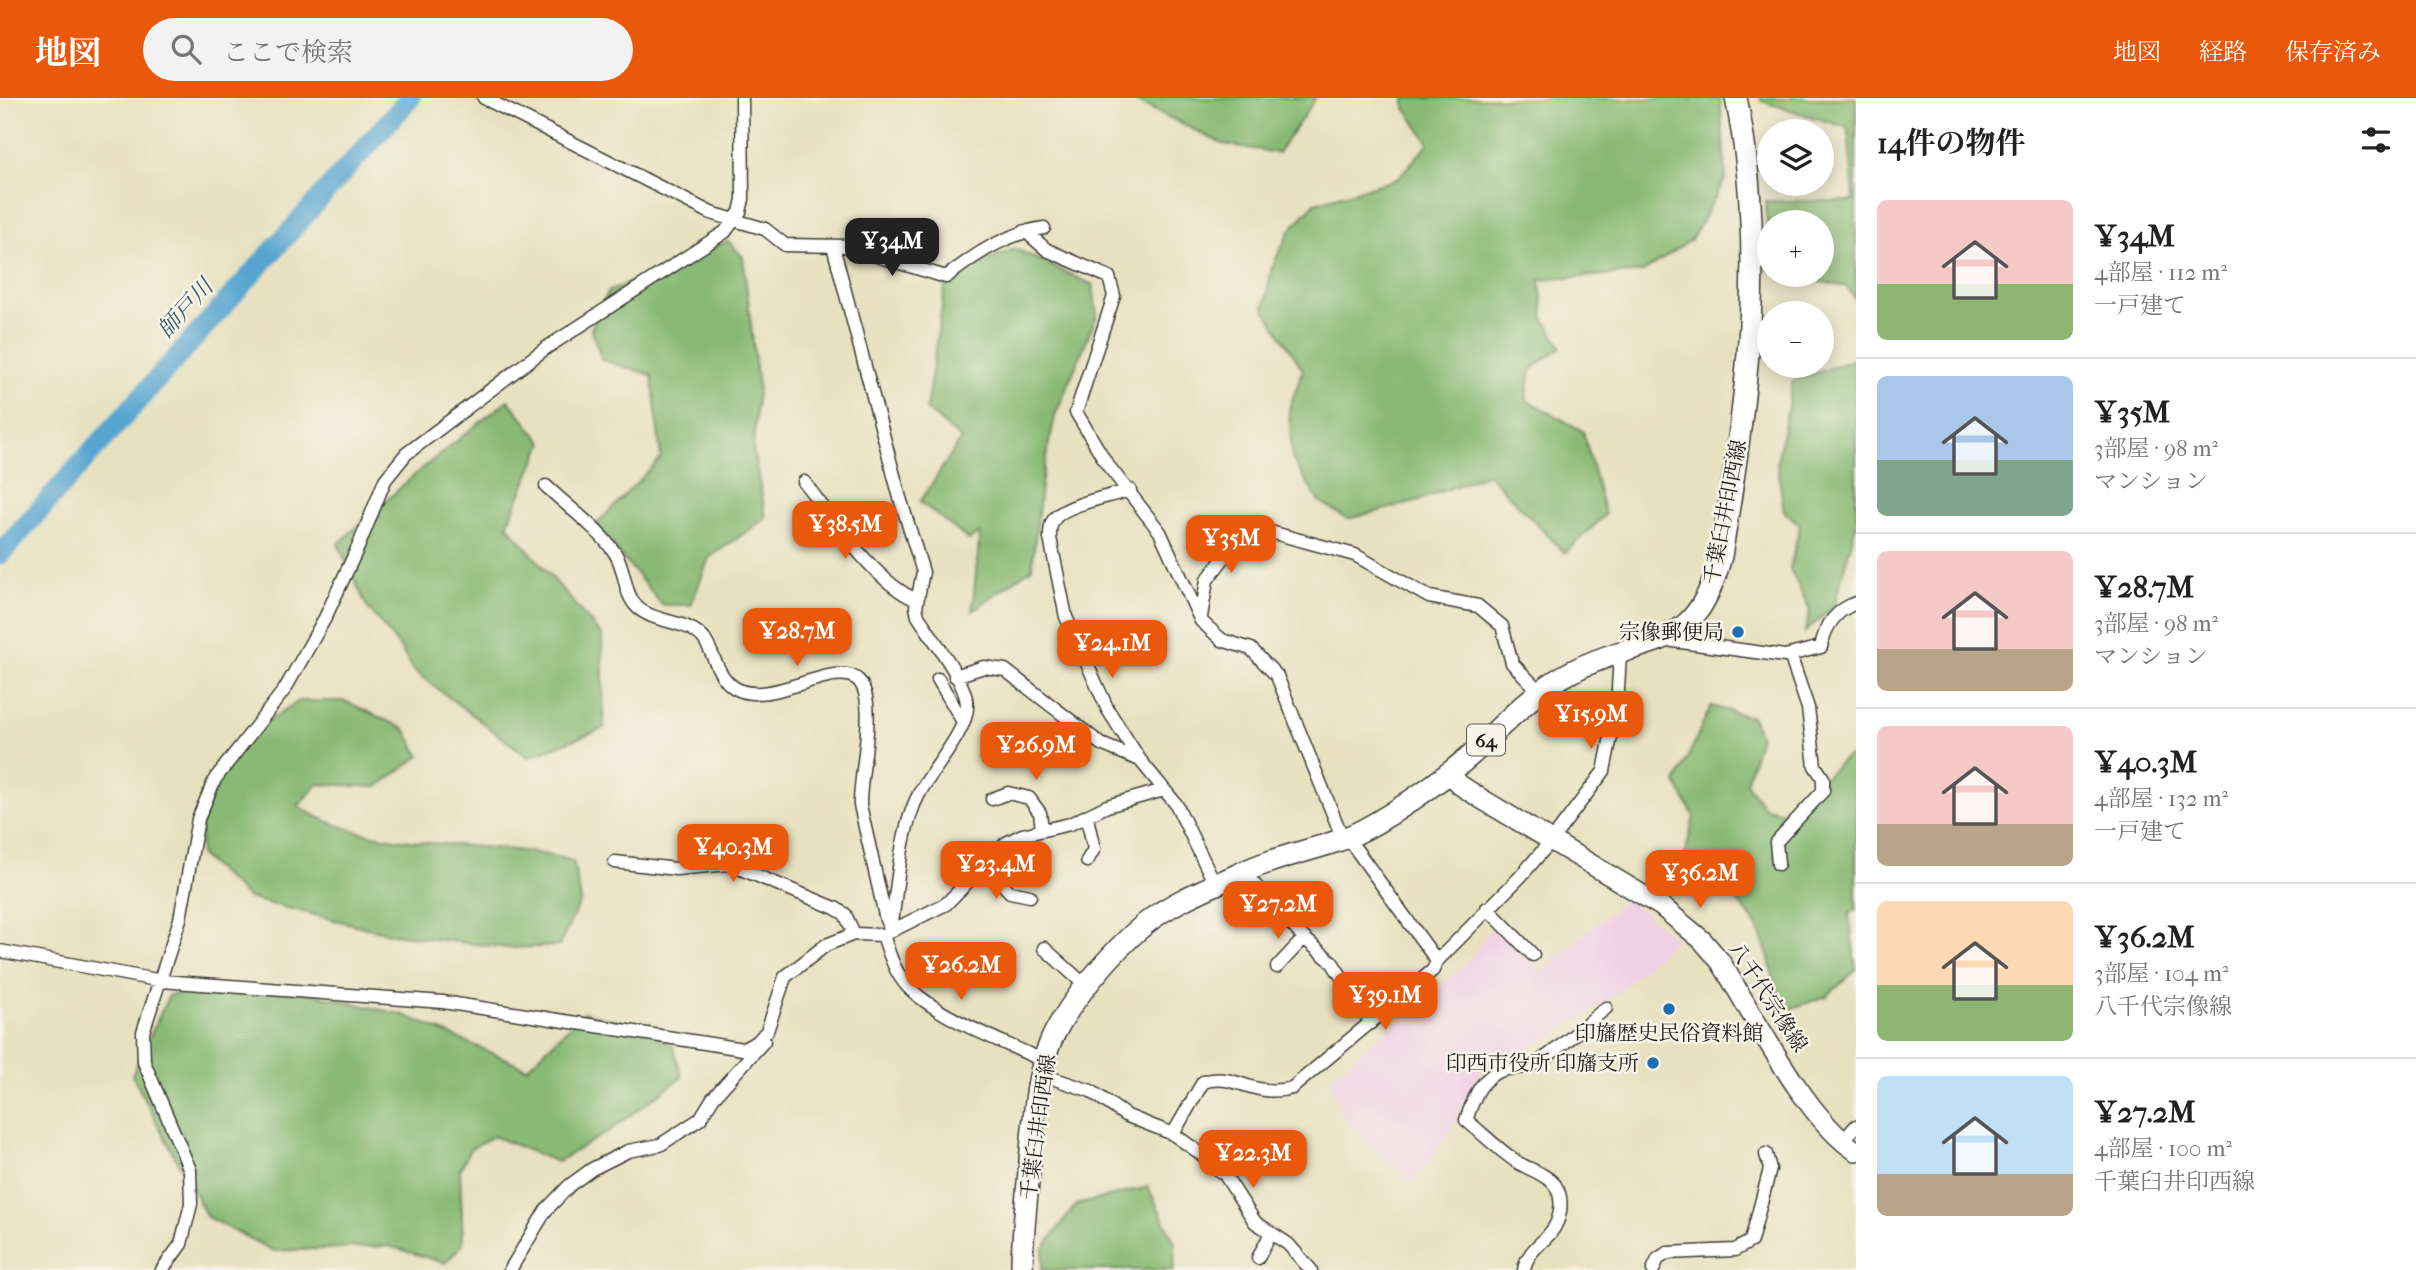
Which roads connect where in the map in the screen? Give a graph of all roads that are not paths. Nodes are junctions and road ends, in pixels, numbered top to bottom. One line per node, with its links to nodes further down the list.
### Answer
1 (484, 98): 4 (street)
2 (742, 98): 4 (street)
3 (1736, 98): 14 (main road, 千葉臼井印西線 / 64)
4 (733, 221): 7 (street); 45 (street)
5 (1044, 228): 6 (street)
6 (1025, 231): 7 (street); 10 (street)
7 (833, 246): 11 (street)
8 (804, 482): 11 (street)
9 (546, 486): 37 (street)
10 (1130, 490): 13 (street); 21 (street)
11 (918, 600): 17 (street)
12 (1856, 603): 16 (street)
13 (1201, 621): 19 (street); 27 (street)
14 (1662, 639): 15 (main road, 千葉臼井印西線 / 64); 16 (street)
15 (1620, 654): 19 (main road, 千葉臼井印西線 / 64); 28 (street)
16 (1790, 655): 31 (street)
17 (955, 676): 20 (street); 21 (street)
18 (938, 679): 20 (street)
19 (1540, 692): 22 (main road, 千葉臼井印西線 / 64)
20 (963, 722): 37 (street)
21 (1140, 760): 23 (street)
22 (1449, 772): 27 (main road, 千葉臼井印西線 / 64); 28 (main road, 八千代宗像線)
23 (1164, 790): 25 (street); 34 (street)
24 (992, 799): 26 (street)
25 (1087, 818): 26 (street); 29 (street)
26 (1042, 829): 32 (street)
27 (1345, 838): 33 (main road, 千葉臼井印西線 / 64); 43 (street)
28 (1551, 841): 36 (street); 53 (main road, 八千代宗像線)
29 (1087, 861)
30 (615, 862): 38 (street)
31 (1778, 864)
32 (985, 865): 35 (street); 37 (street)
33 (1243, 872): 34 (main road, 千葉臼井印西線 / 64); 39 (street)
34 (1216, 886): 46 (main road, 千葉臼井印西線 / 64)
35 (1030, 895)
36 (1488, 908): 42 (street); 43 (street)
37 (887, 933): 38 (street); 50 (street)
38 (854, 934): 49 (street)
39 (1304, 938): 44 (street); 48 (street)
40 (1044, 948): 46 (street)
41 (0, 951): 45 (street)
42 (1533, 956)
43 (1437, 961): 48 (street)
44 (1277, 967)
45 (162, 981): 49 (street); 57 (street)
46 (1087, 987): 50 (main road, 千葉臼井印西線 / 64)
47 (1606, 1008): 61 (street)
48 (1371, 1023): 52 (street)
49 (767, 1031): 58 (street)
50 (1042, 1068): 52 (street); 59 (main road, 千葉臼井印西線 / 64)
51 (1856, 1126): 53 (street)
52 (1173, 1134): 55 (street)
53 (1849, 1146)
54 (1766, 1154): 62 (street)
55 (1272, 1233): 56 (street); 60 (street)
56 (1258, 1258)
57 (162, 1270)
58 (510, 1270)
59 (1022, 1270)
60 (1311, 1270)
61 (1524, 1270)
62 (1653, 1270)

